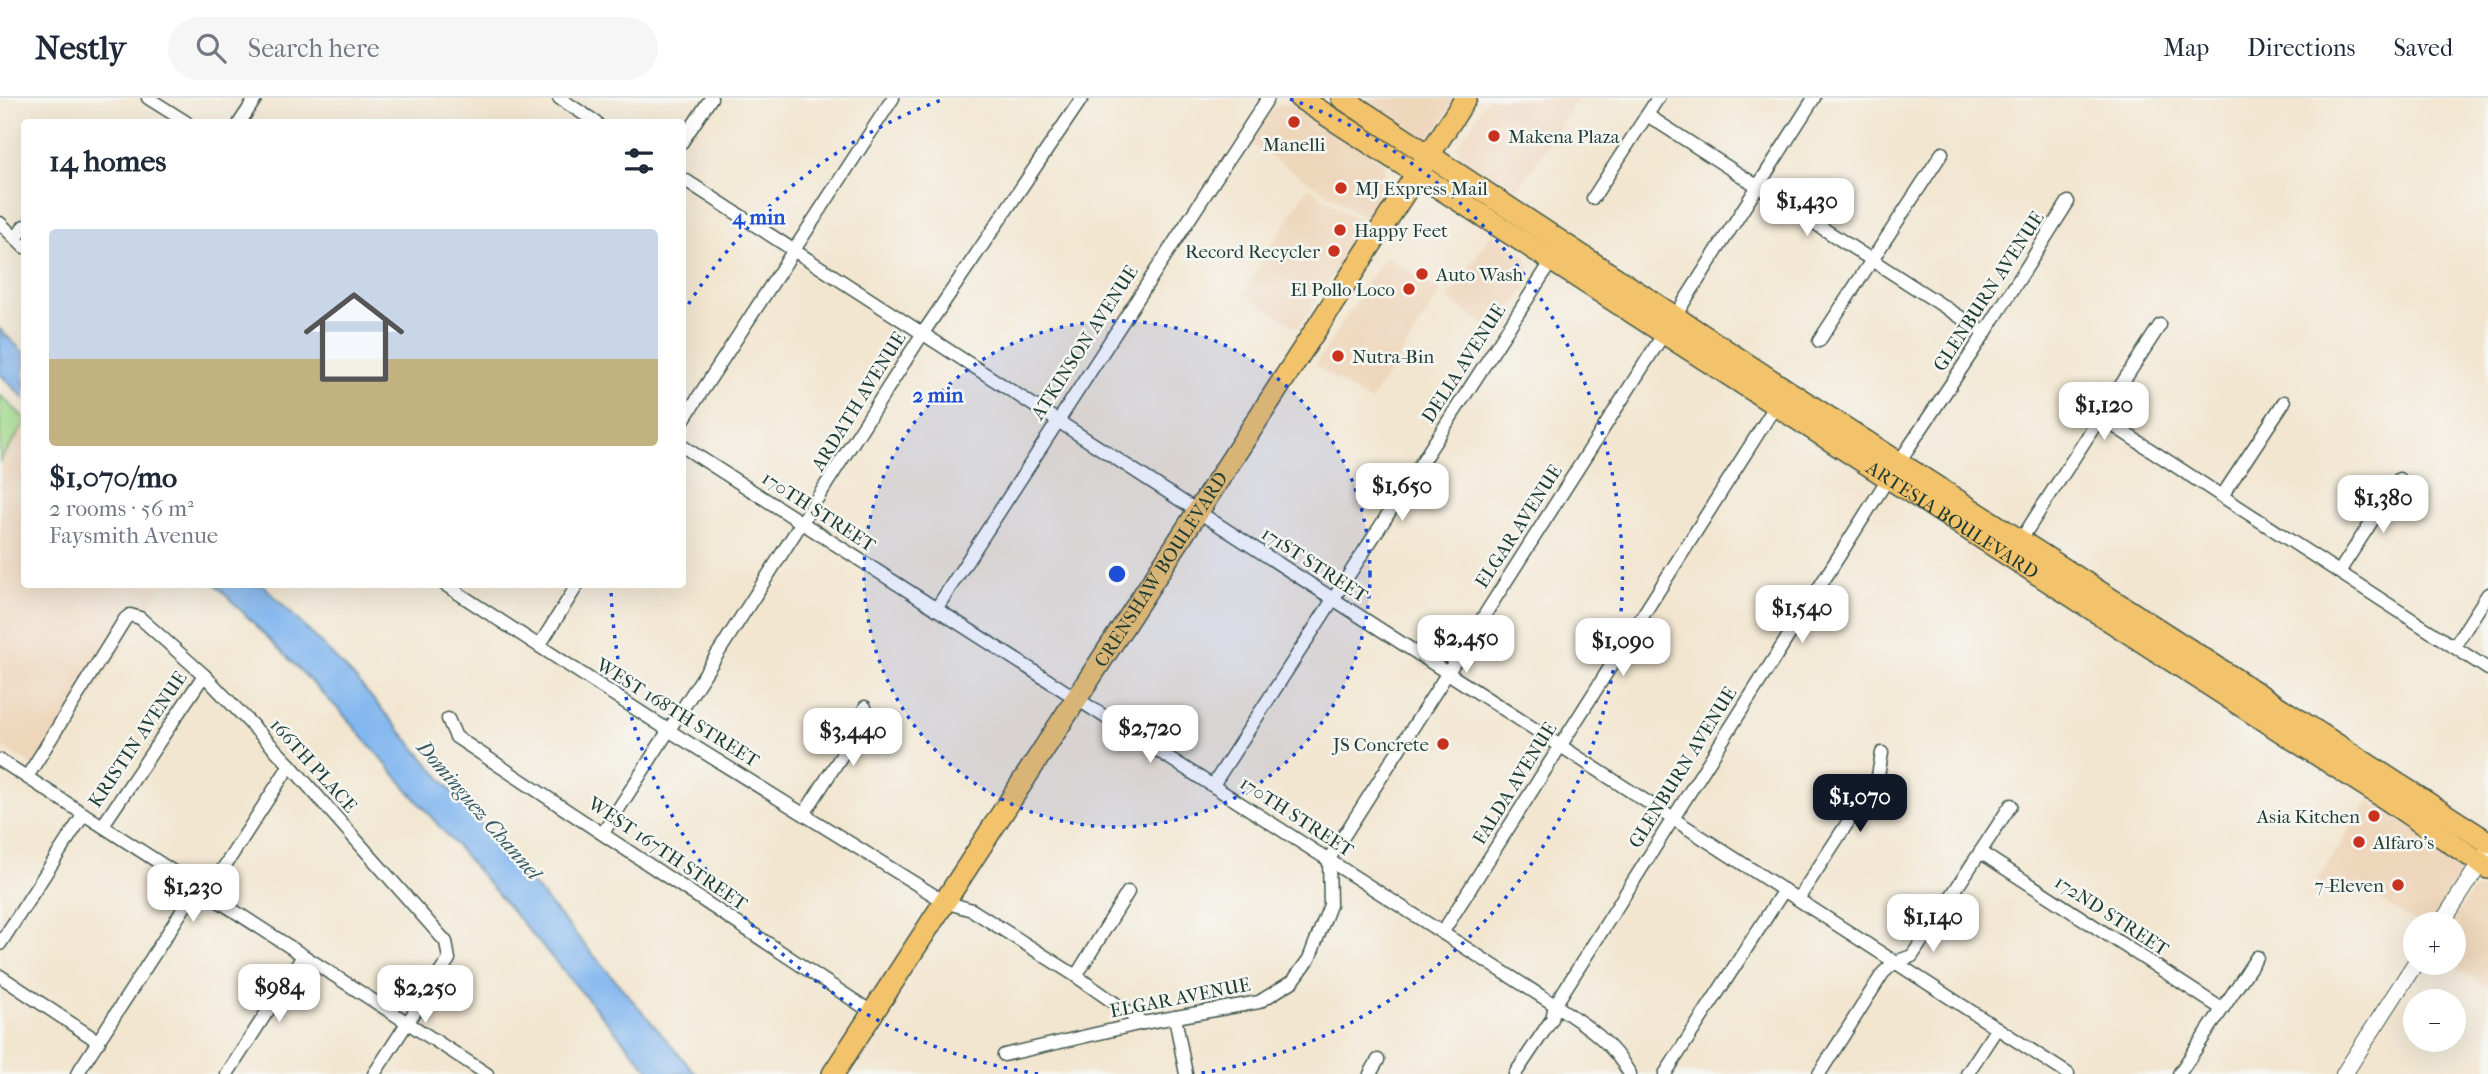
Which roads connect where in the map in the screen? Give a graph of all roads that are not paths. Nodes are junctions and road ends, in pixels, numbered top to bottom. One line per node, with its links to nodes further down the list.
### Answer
1 (148, 98): 14 (street)
2 (256, 98): 15 (street)
3 (559, 98): 16 (street)
4 (711, 98): 17 (street)
5 (893, 98): 26 (street)
6 (1082, 98): 31 (street, ARDATH AVENUE)
7 (1268, 98): 38 (street, ATKINSON AVENUE)
8 (1300, 98): 19 (main road)
9 (1342, 98): 19 (main road)
10 (1466, 98): 19 (main road, CRENSHAW BOULEVARD)
11 (1658, 98): 13 (street)
12 (1814, 98): 21 (street, ELGAR AVENUE)
13 (1647, 115): 21 (street); 22 (street)
14 (181, 119)
15 (242, 119)
16 (591, 119)
17 (686, 136)
18 (1942, 153): 28 (street)
19 (1423, 164): 27 (main road, ARTESIA BOULEVARD); 43 (main road, CRENSHAW BOULEVARD)
20 (686, 181): 26 (street, 171ST STREET)
21 (1758, 187): 28 (street); 29 (street, ELGAR AVENUE)
22 (1593, 198)
23 (2068, 202): 32 (street, GLENBURN AVENUE)
24 (0, 223): 25 (street)
25 (20, 243)
26 (796, 250): 31 (street, 171ST STREET); 36 (street)
27 (1558, 252): 29 (main road, ARTESIA BOULEVARD); 50 (street, DELIA AVENUE)
28 (1872, 260): 32 (street); 33 (street)
29 (1670, 325): 35 (main road, ARTESIA BOULEVARD); 40 (main road, ARTESIA BOULEVARD); 55 (street, ELGAR AVENUE)
30 (2160, 326): 37 (street)
31 (923, 333): 38 (street, 171ST STREET); 44 (street, ARDATH AVENUE)
32 (1985, 334): 40 (street, GLENBURN AVENUE)
33 (1819, 341)
34 (2284, 402): 42 (street)
35 (1776, 405): 40 (main road, ARTESIA BOULEVARD); 61 (street, FALDA AVENUE)
36 (686, 416)
37 (2101, 417): 42 (street); 45 (street)
38 (1057, 419): 43 (street, 171ST STREET); 51 (street, ATKINSON AVENUE)
39 (686, 449): 44 (street, 170TH STREET)
40 (1894, 470): 45 (main road, ARTESIA BOULEVARD); 70 (street, GLENBURN AVENUE); 76 (main road, ARTESIA BOULEVARD)
41 (2399, 479): 46 (street)
42 (2222, 496): 46 (street)
43 (1197, 511): 50 (street, 171ST STREET); 57 (main road, CRENSHAW BOULEVARD)
44 (804, 523): 51 (street, 170TH STREET); 60 (street, ARDATH AVENUE)
45 (2020, 541): 73 (main road, ARTESIA BOULEVARD)
46 (2339, 572): 53 (street)
47 (450, 588): 52 (street, WEST 168TH STREET)
48 (576, 588): 52 (street)
49 (2488, 594): 53 (street)
50 (1333, 599): 55 (street, 171ST STREET); 66 (street, DELIA AVENUE)
51 (936, 609): 57 (street, 170TH STREET)
52 (539, 646): 60 (street, WEST 168TH STREET)
53 (2454, 647): 54 (street)
54 (2488, 669)
55 (1448, 673): 61 (street, 171ST STREET); 75 (street, ELGAR AVENUE)
56 (204, 675): 64 (street, 166TH PLACE); 65 (street, 166TH PLACE); 71 (street, KRISTIN AVENUE)
57 (1076, 698): 66 (street, 170TH STREET); 81 (main road, CRENSHAW BOULEVARD)
58 (865, 707): 69 (street)
59 (448, 719): 72 (street, WEST 167TH STREET)
60 (668, 730): 69 (street, WEST 168TH STREET); 72 (street, ARDATH AVENUE)
61 (1560, 745): 70 (street, 171ST STREET); 83 (street, FALDA AVENUE)
62 (1882, 753): 80 (street)
63 (0, 760): 65 (street)
64 (290, 765): 77 (street); 95 (street, 166TH PLACE)
65 (27, 777): 68 (street)
66 (1213, 785): 75 (street, 170TH STREET)
67 (2011, 805): 74 (street)
68 (84, 814): 71 (street); 84 (street, KRISTIN AVENUE)
69 (804, 814): 81 (street, WEST 168TH STREET)
70 (1672, 818): 78 (street, 171ST STREET); 91 (street, GLENBURN AVENUE)
71 (103, 825): 77 (street)
72 (603, 833): 93 (street, WEST 167TH STREET)
73 (2488, 842)
74 (1980, 852): 87 (street); 92 (street, 172ND STREET)
75 (1329, 859): 83 (street, 170TH STREET); 94 (street, ELGAR AVENUE)
76 (2485, 860): 82 (street)
77 (205, 890): 85 (street); 98 (street)
78 (1784, 890): 80 (street, 171ST STREET); 110 (street)
79 (1128, 892): 90 (street)
80 (1798, 899): 87 (street, 171ST STREET)
81 (945, 902): 90 (street, WEST 168TH STREET); 93 (main road, CRENSHAW BOULEVARD)
82 (2449, 912)
83 (1442, 933): 91 (street, 170TH STREET)
84 (0, 944)
85 (303, 956): 95 (street); 102 (street)
86 (2258, 957): 92 (street)
87 (1895, 962): 97 (street, 171ST STREET); 111 (street)
88 (2408, 975): 115 (street)
89 (0, 976): 98 (street)
90 (1076, 976): 96 (street, WEST 168TH STREET)
91 (1555, 1005): 108 (street, GLENBURN AVENUE); 109 (street, 170TH STREET)
92 (2222, 1009): 114 (street)
93 (873, 1013): 105 (main road, CRENSHAW BOULEVARD)
94 (1175, 1017): 96 (street, ELGAR AVENUE); 106 (street)
95 (407, 1022): 103 (street); 104 (street)
96 (1143, 1023): 99 (street, ELGAR AVENUE)
97 (1997, 1028): 112 (street); 113 (street, 171ST STREET)
98 (99, 1042): 101 (street)
99 (1004, 1055)
100 (1378, 1060): 107 (street)
101 (77, 1074)
102 (227, 1074)
103 (374, 1074)
104 (487, 1074)
105 (833, 1074)
106 (1186, 1074)
107 (1370, 1074)
108 (1515, 1074)
109 (1630, 1074)
110 (1665, 1074)
111 (1819, 1074)
112 (1967, 1074)
113 (2068, 1074)
114 (2179, 1074)
115 (2344, 1074)

